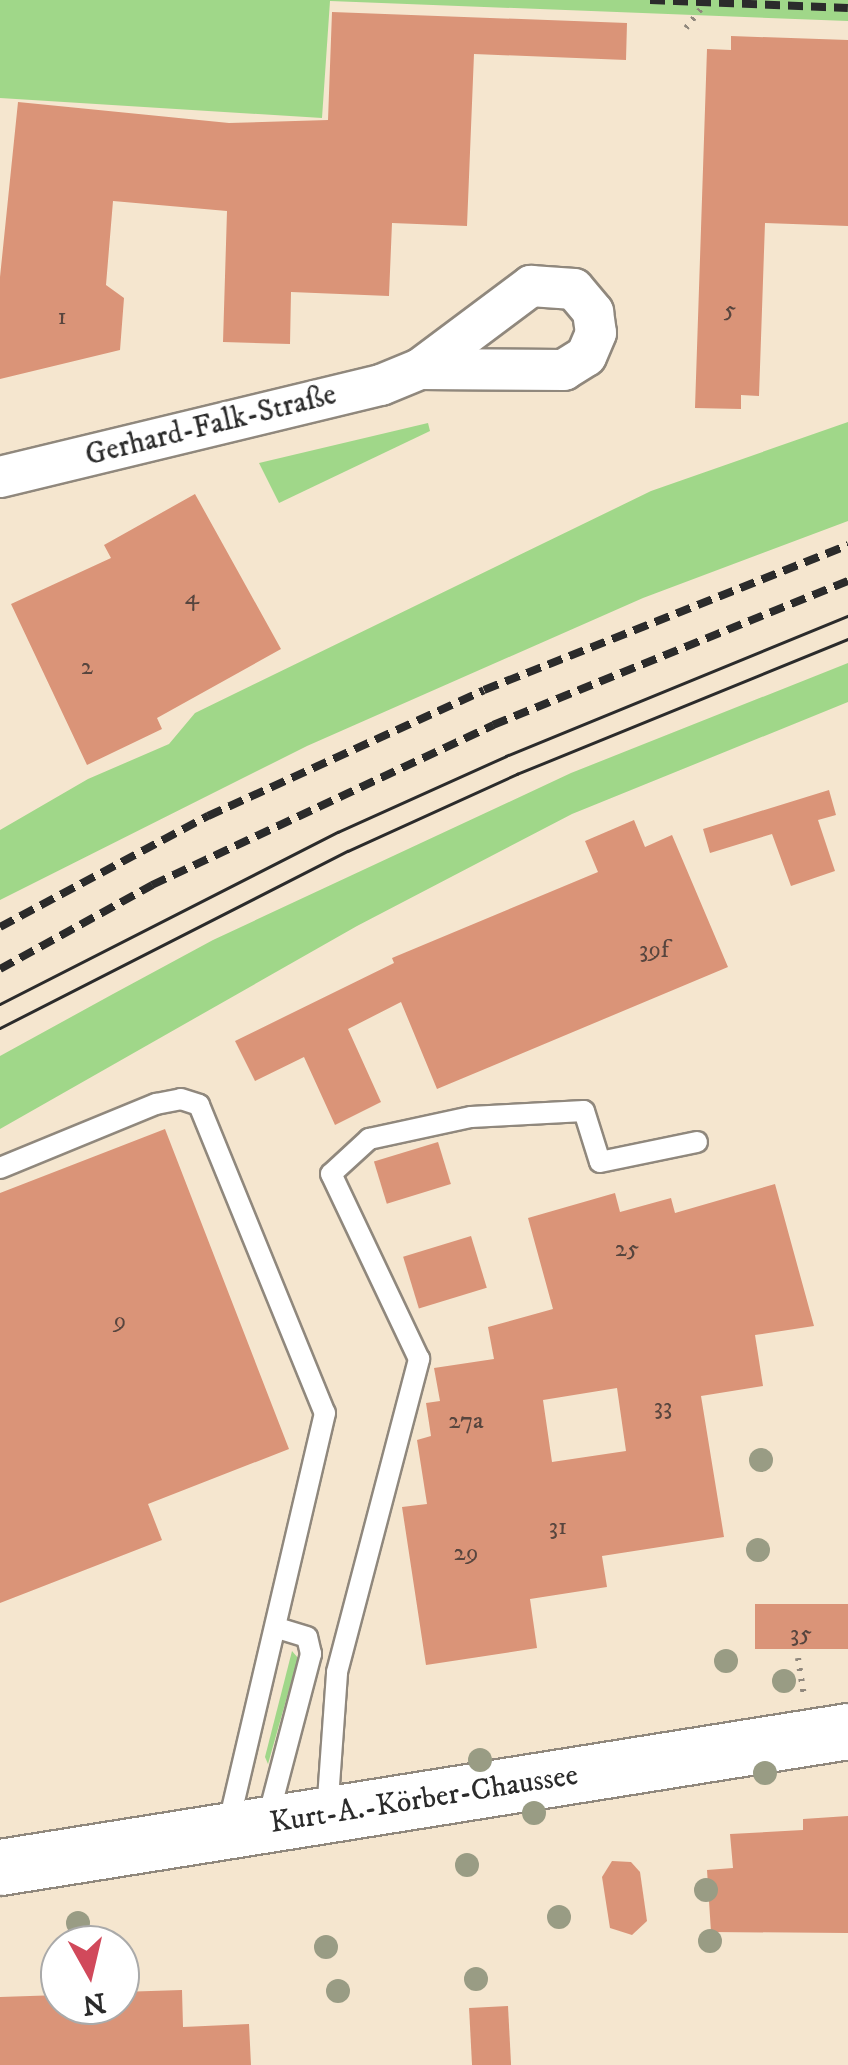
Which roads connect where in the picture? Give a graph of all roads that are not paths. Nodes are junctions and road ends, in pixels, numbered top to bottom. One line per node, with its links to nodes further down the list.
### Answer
1 (420, 369): 2 (street, Gerhard-Falk-Straße)
2 (0, 477)
3 (697, 1142): 7 (lane)
4 (0, 1168): 5 (lane)
5 (278, 1628): 8 (lane); 8 (lane)
6 (826, 1717): 7 (main road, Kurt-A.-Körber-Chaussee)
7 (326, 1815): 8 (main road, Kurt-A.-Körber-Chaussee)
8 (246, 1829): 9 (main road, Kurt-A.-Körber-Chaussee)
9 (0, 1868)

